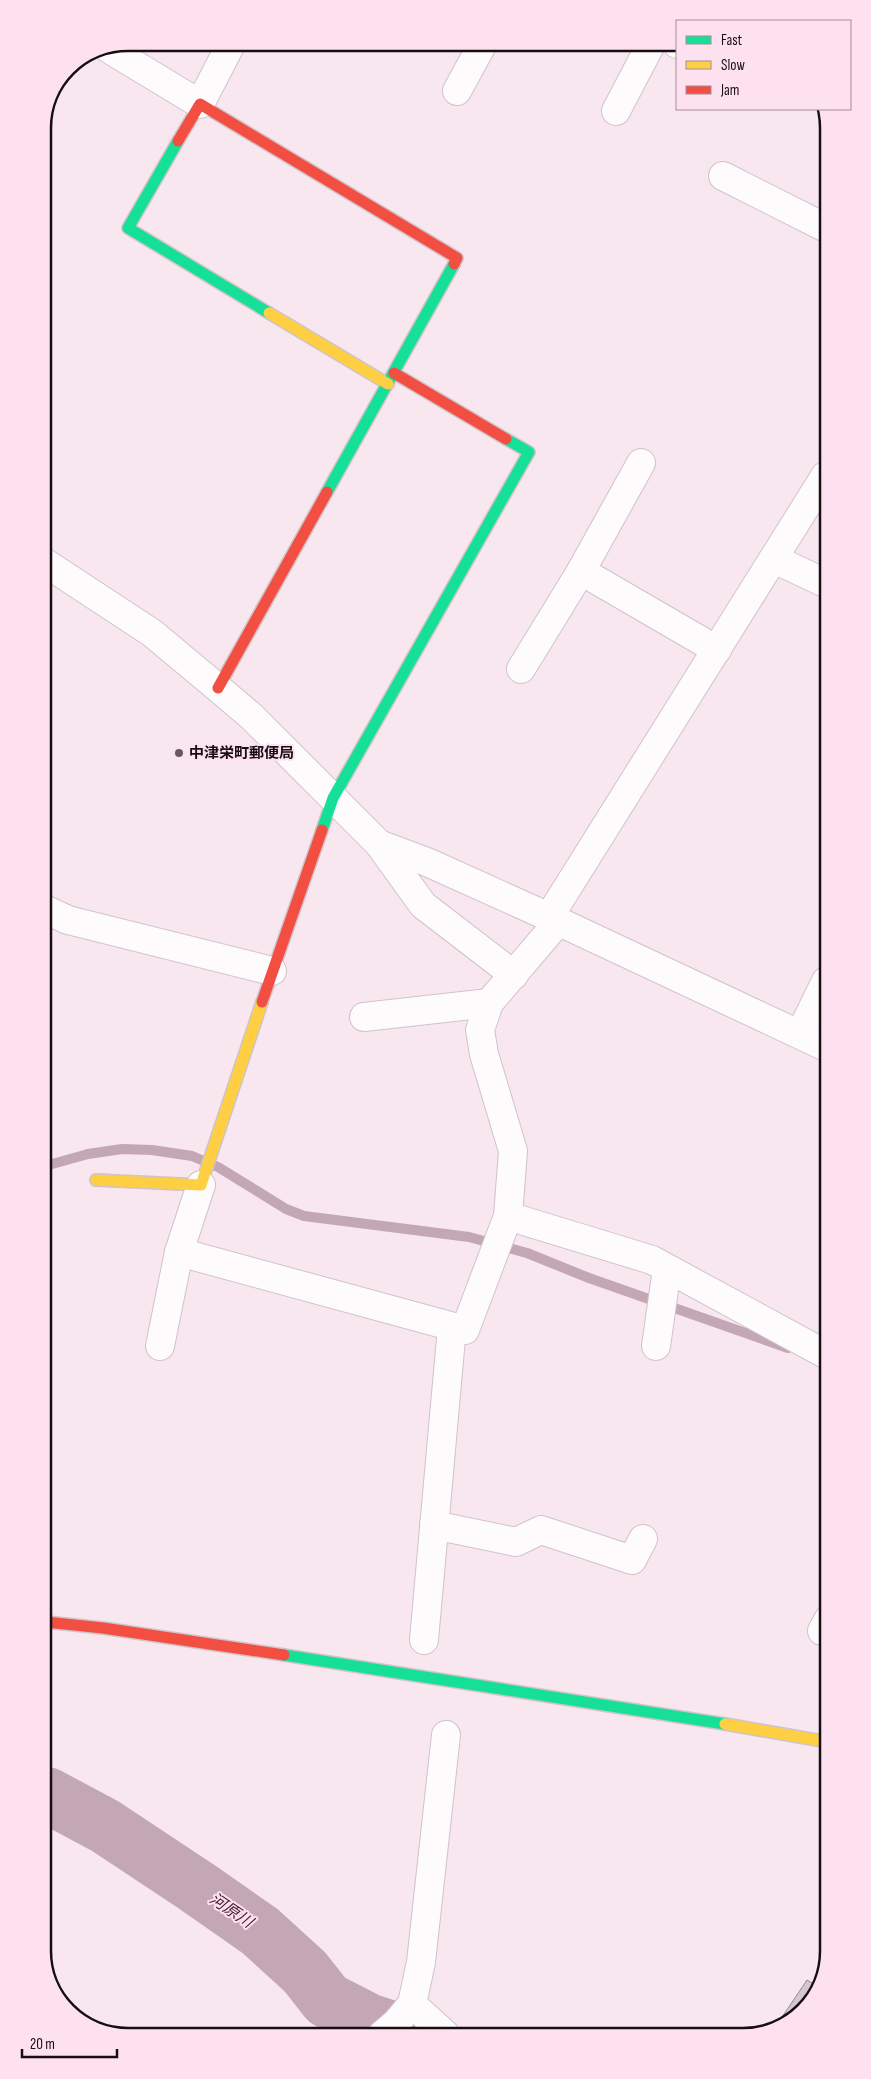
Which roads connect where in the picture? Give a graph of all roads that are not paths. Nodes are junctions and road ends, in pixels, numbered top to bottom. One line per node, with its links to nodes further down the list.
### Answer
1 (227, 51): 6 (street)
2 (479, 51): 5 (street)
3 (647, 51): 7 (street)
4 (114, 53): 6 (street)
5 (457, 91)
6 (200, 104): 10 (street); 11 (street)
7 (616, 111)
8 (723, 176): 9 (street)
9 (820, 225)
10 (394, 373): 11 (street); 21 (street)
11 (388, 384): 20 (street)
12 (641, 463): 16 (street)
13 (820, 489): 14 (street)
14 (774, 558): 17 (street); 18 (street)
15 (51, 567): 20 (street)
16 (581, 571): 18 (street); 19 (street)
17 (820, 581)
18 (717, 650): 24 (street)
19 (522, 669)
20 (218, 688): 21 (street)
21 (333, 798): 22 (street); 25 (street)
22 (379, 844): 24 (street); 26 (street)
23 (51, 912): 25 (street)
24 (554, 920): 26 (street); 30 (street)
25 (272, 971): 33 (street)
26 (514, 974): 28 (street)
27 (820, 994): 30 (street)
28 (489, 1003): 29 (street); 34 (street)
29 (364, 1017)
30 (800, 1034): 31 (street)
31 (820, 1044)
32 (96, 1180): 33 (street)
33 (201, 1185): 35 (street)
34 (508, 1216): 36 (street); 37 (street)
35 (179, 1252): 37 (street); 38 (street)
36 (667, 1269): 39 (street); 40 (street)
37 (452, 1327): 41 (street)
38 (160, 1346)
39 (656, 1346)
40 (820, 1351)
41 (434, 1526): 42 (street); 44 (street)
42 (643, 1539)
43 (51, 1623): 46 (street)
44 (424, 1640)
45 (446, 1735): 47 (street)
46 (820, 1740)
47 (412, 2004): 48 (street); 49 (street)
48 (390, 2028)
49 (438, 2028)

